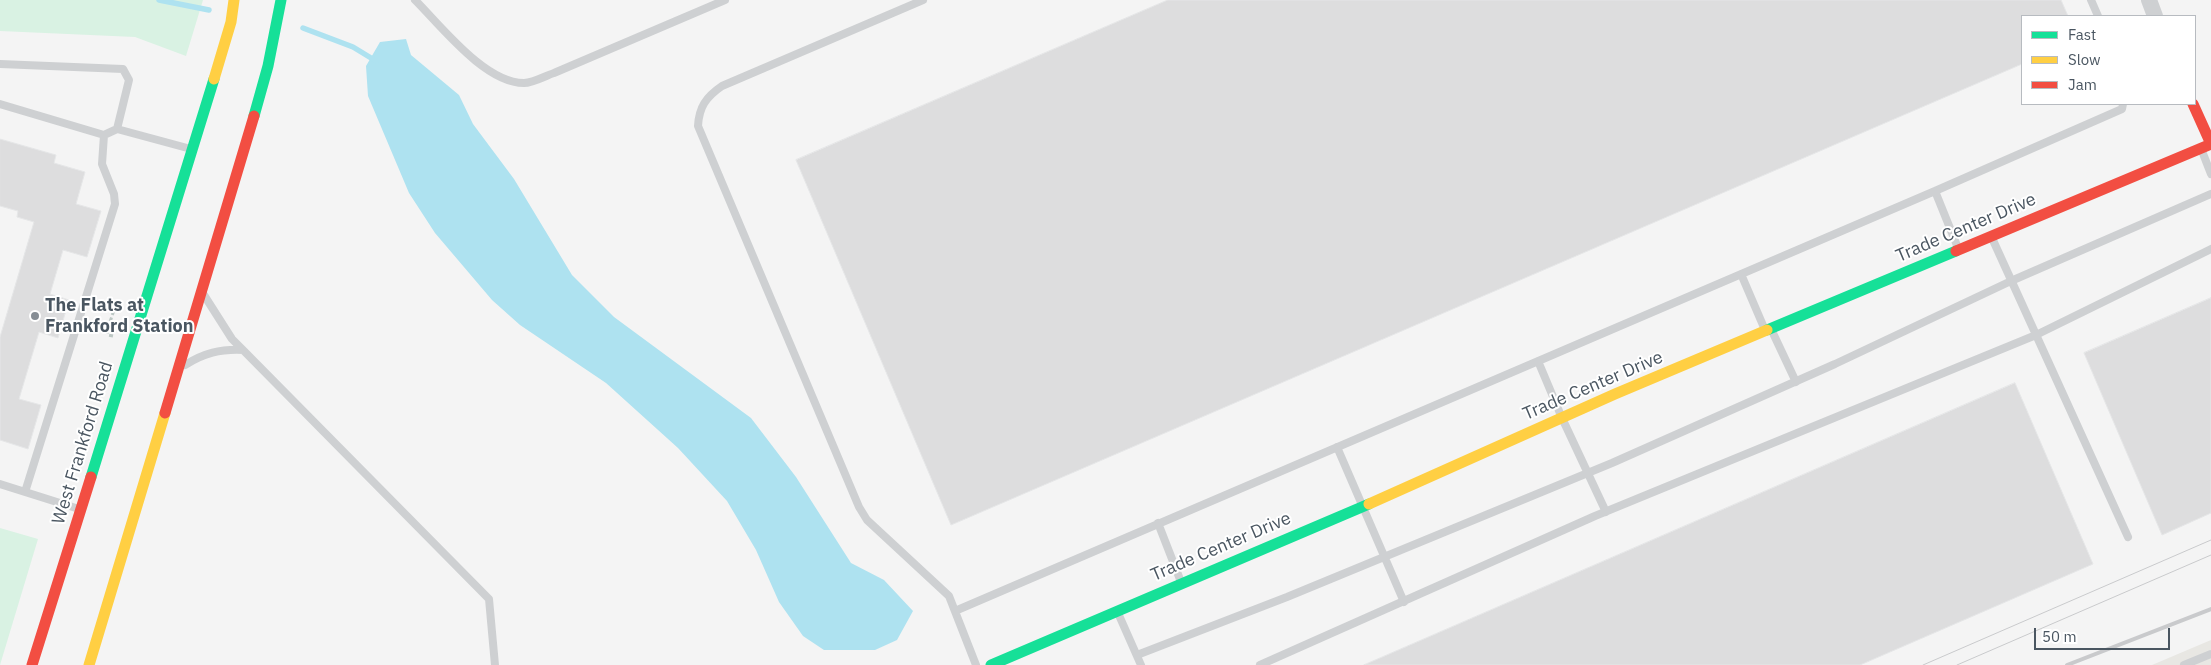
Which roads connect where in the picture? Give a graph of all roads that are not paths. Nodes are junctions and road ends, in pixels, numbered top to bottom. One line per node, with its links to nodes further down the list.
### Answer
1 (234, 0): 18 (main road, West Frankford Road)
2 (282, 0): 27 (main road)
3 (415, 0): 4 (lane)
4 (725, 0)
5 (923, 0): 47 (lane)
6 (2091, 0): 8 (lane)
7 (2149, 0): 9 (street)
8 (2098, 15)
9 (2155, 15)
10 (0, 64): 14 (lane)
11 (0, 104): 16 (lane)
12 (2123, 105): 20 (lane)
13 (2195, 105): 15 (main road)
14 (117, 129): 16 (lane); 18 (lane)
15 (2208, 129): 17 (main road)
16 (104, 135): 38 (lane)
17 (2206, 146): 19 (lane); 22 (main road, Trade Center Drive)
18 (193, 150): 40 (main road, West Frankford Road)
19 (2211, 174)
20 (1936, 191): 23 (lane); 25 (lane)
21 (2211, 194): 26 (lane)
22 (1991, 236): 23 (main road, Trade Center Drive); 26 (lane)
23 (1959, 249): 28 (main road, Trade Center Drive)
24 (2211, 249): 29 (lane)
25 (1741, 274): 28 (lane); 31 (lane)
26 (2012, 281): 29 (lane); 33 (lane)
27 (203, 292): 30 (lane); 32 (main road)
28 (1768, 331): 33 (lane); 34 (main road, Trade Center Drive)
29 (2036, 335): 41 (lane); 43 (lane)
30 (242, 350): 32 (lane); 53 (lane)
31 (1538, 361): 34 (lane); 35 (lane)
32 (179, 368): 52 (main road)
33 (1796, 382): 36 (lane)
34 (1562, 418): 36 (lane); 39 (main road, Trade Center Drive)
35 (1337, 447): 39 (lane); 42 (lane)
36 (1589, 472): 41 (lane); 44 (lane)
37 (0, 484): 38 (lane)
38 (25, 492): 40 (lane)
39 (1362, 506): 44 (lane); 45 (main road, Trade Center Drive)
40 (81, 510): 51 (main road, West Frankford Road)
41 (1606, 512): 46 (lane)
42 (1158, 523): 45 (lane); 47 (lane)
43 (2128, 537)
44 (1385, 557): 46 (lane); 50 (lane)
45 (1182, 584): 48 (main road, Trade Center Drive)
46 (1404, 602): 57 (lane)
47 (955, 611): 54 (lane)
48 (1117, 612): 50 (lane); 55 (main road, Trade Center Drive)
49 (2211, 654): 58 (lane)
50 (1137, 655): 56 (lane)
51 (32, 665)
52 (89, 665)
53 (495, 665)
54 (976, 665)
55 (991, 665)
56 (1142, 665)
57 (1260, 665)
58 (2184, 665)

